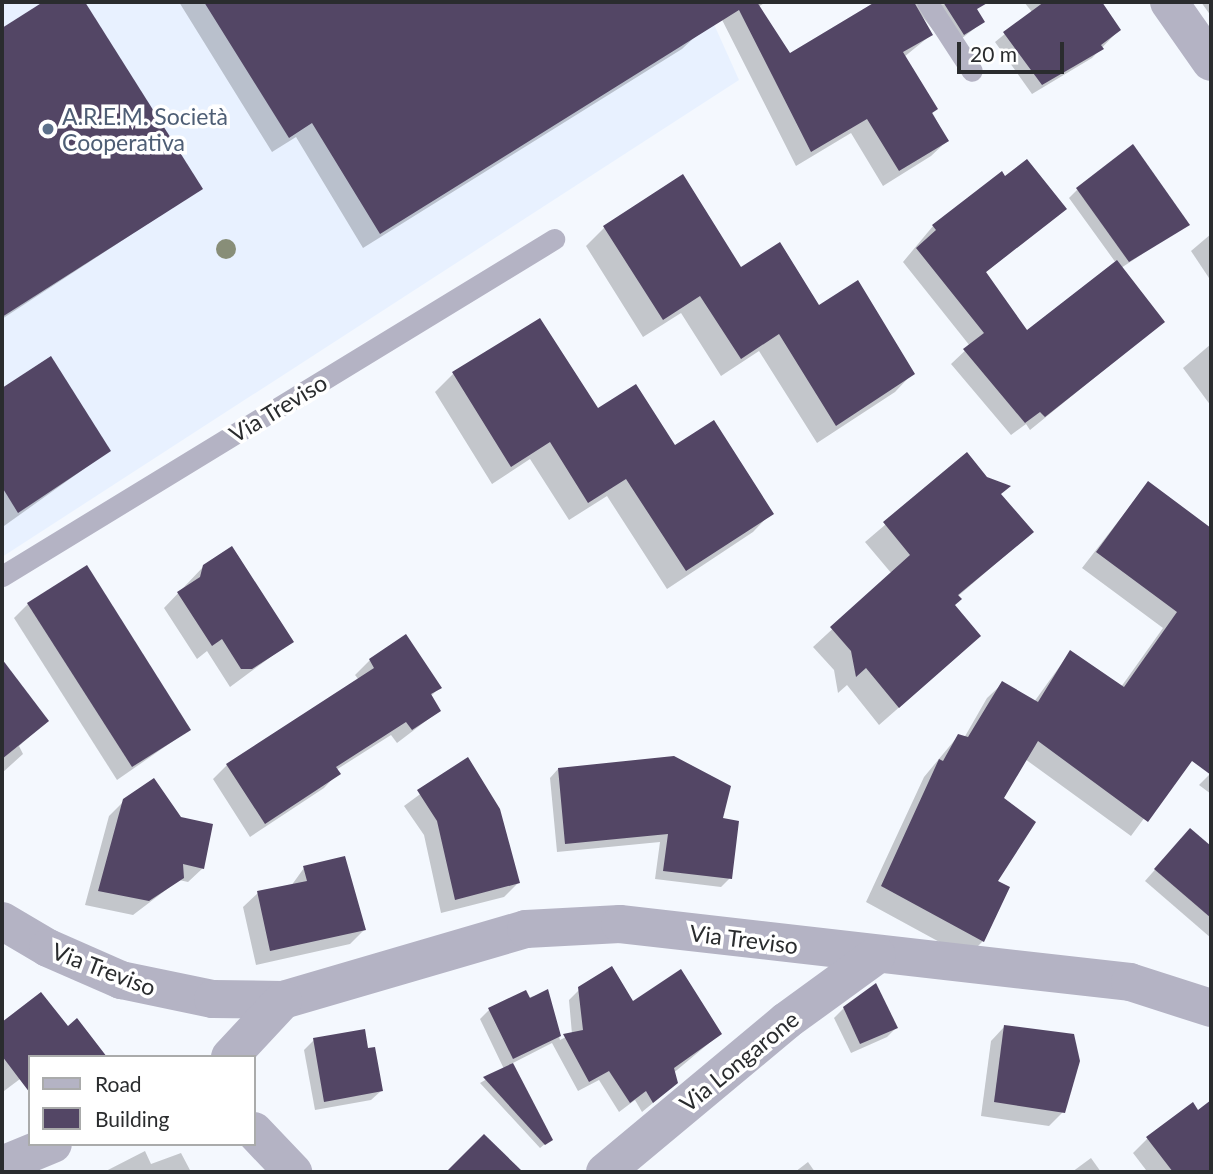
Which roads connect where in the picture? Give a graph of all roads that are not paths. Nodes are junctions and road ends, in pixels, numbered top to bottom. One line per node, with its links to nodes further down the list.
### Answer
1 (927, 2): 4 (lane)
2 (1169, 2): 3 (street)
3 (1211, 62)
4 (972, 71)
5 (554, 239): 6 (lane, Via Treviso)
6 (2, 576)
7 (5, 929): 9 (street, Via Treviso)
8 (877, 955): 9 (street, Via Treviso); 10 (street, Via Treviso); 16 (street, Via Longarone)
9 (283, 1000): 11 (street)
10 (1211, 1007)
11 (232, 1055)
12 (256, 1133): 15 (street)
13 (48, 1146): 14 (street)
14 (2, 1165)
15 (293, 1172)
16 (605, 1172)

